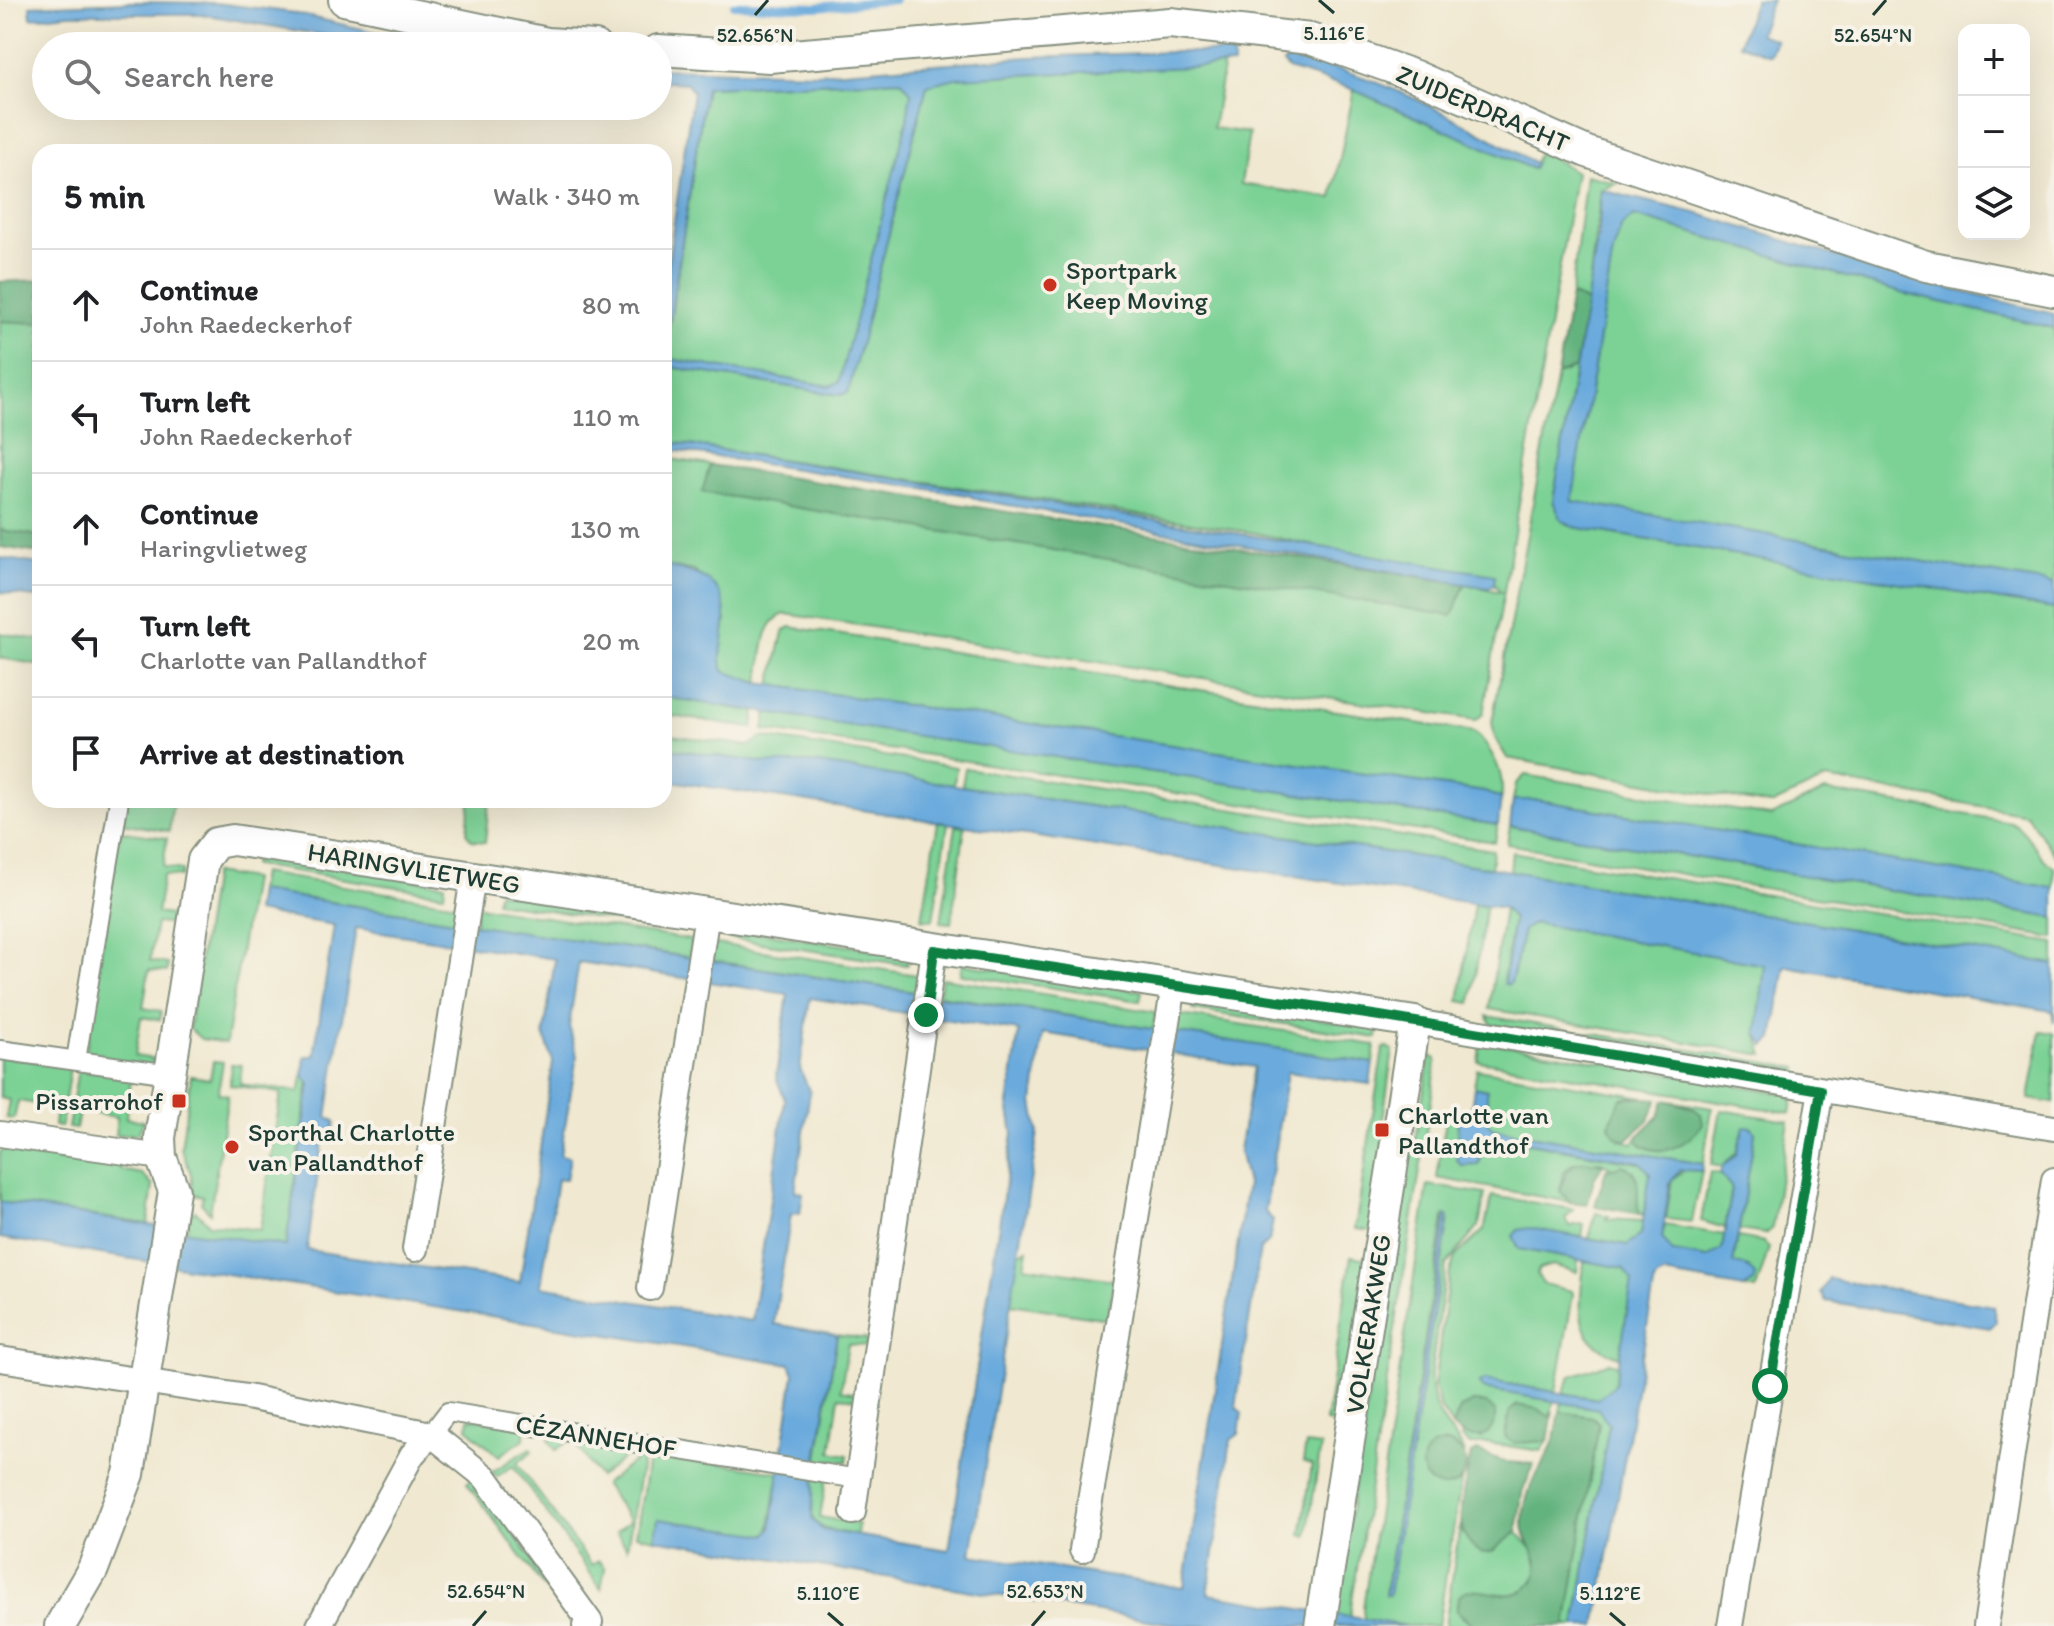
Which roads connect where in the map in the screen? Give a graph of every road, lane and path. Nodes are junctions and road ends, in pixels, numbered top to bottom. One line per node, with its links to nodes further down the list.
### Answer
1 (344, 0): 2 (street)
2 (495, 32)
3 (672, 51): 4 (street, ZUIDERDRACHT)
4 (2054, 291)
5 (118, 808): 12 (street)
6 (473, 877): 7 (street, HARINGVLIETWEG); 13 (street, HARINGVLIETWEG); 19 (street)
7 (707, 913): 8 (street, HARINGVLIETWEG); 20 (street)
8 (934, 950): 9 (street, HARINGVLIETWEG); 24 (street)
9 (1174, 985): 10 (street, HARINGVLIETWEG); 26 (street)
10 (1415, 1022): 14 (street); 27 (street, VOLKERAKWEG)
11 (0, 1050): 12 (street)
12 (76, 1060): 13 (street)
13 (170, 1074): 17 (street, HARINGVLIETWEG)
14 (1821, 1090): 15 (street); 31 (street)
15 (2054, 1128)
16 (0, 1134): 17 (street)
17 (161, 1157): 22 (street, HARINGVLIETWEG)
18 (2054, 1180): 32 (street)
19 (415, 1249)
20 (650, 1288)
21 (0, 1359): 22 (street)
22 (145, 1382): 23 (street); 29 (street, HARINGVLIETWEG)
23 (431, 1434): 24 (street, CÉZANNEHOF); 28 (street); 30 (street, CÉZANNEHOF)
24 (858, 1479): 25 (street)
25 (853, 1512)
26 (1082, 1550)
27 (1322, 1619)
28 (590, 1625)
29 (60, 1626)
30 (319, 1626)
31 (1730, 1626)
32 (1986, 1626)

